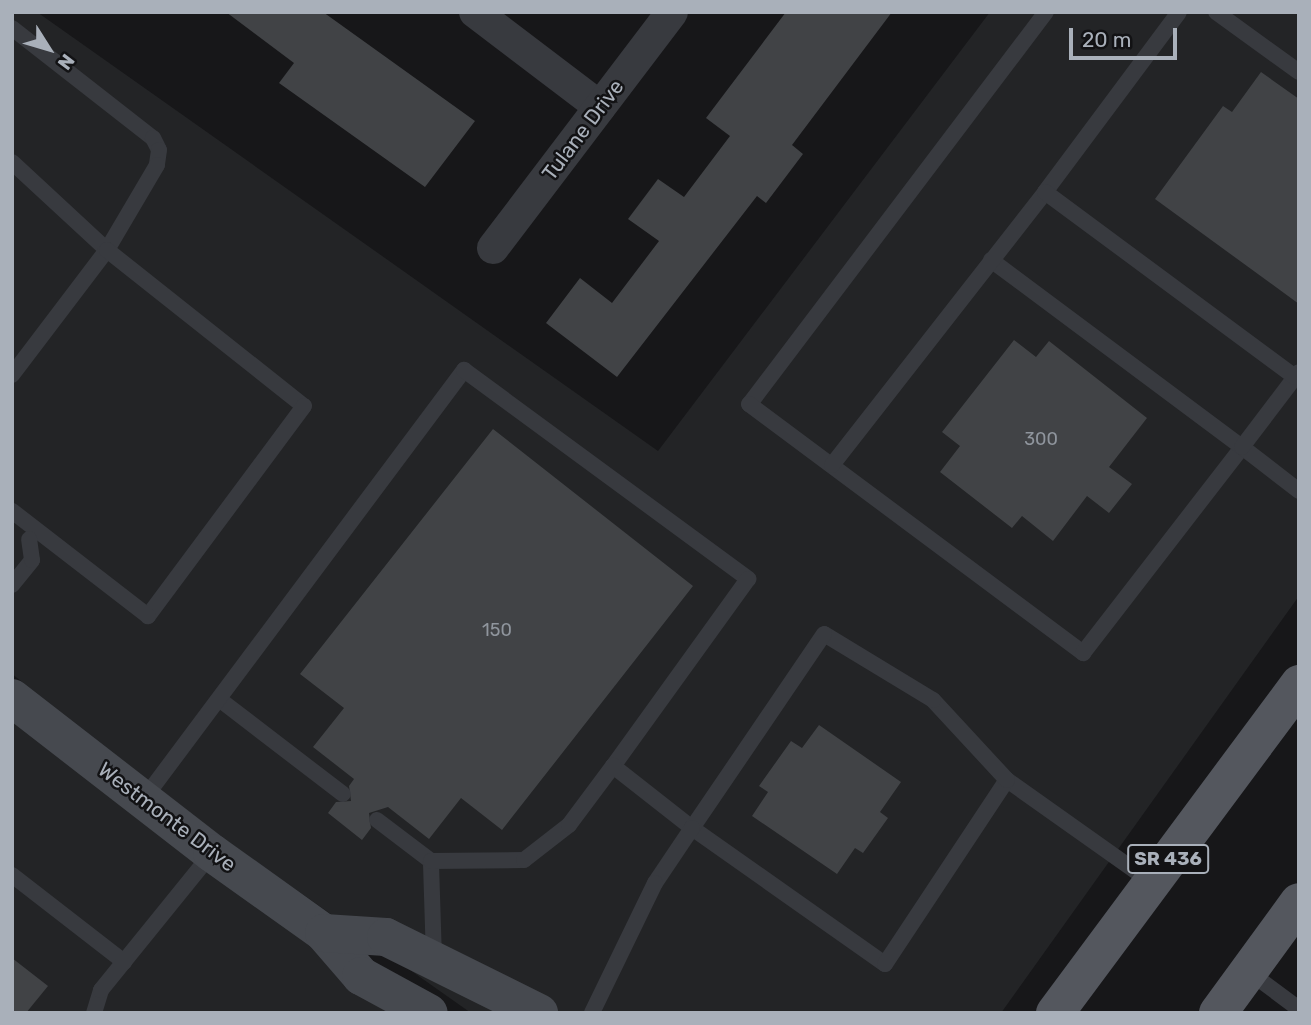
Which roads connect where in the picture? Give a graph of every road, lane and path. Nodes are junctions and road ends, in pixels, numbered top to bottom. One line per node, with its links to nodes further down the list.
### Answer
1 (475, 12): 8 (street)
2 (672, 12): 8 (street, Tulane Drive)
3 (1046, 12): 17 (lane)
4 (1179, 12): 10 (lane)
5 (1216, 12): 7 (lane)
6 (12, 28): 12 (lane)
7 (1299, 72)
8 (600, 107): 11 (street, Tulane Drive)
9 (12, 162): 12 (lane)
10 (1045, 192): 13 (lane); 14 (lane)
11 (493, 248)
12 (107, 250): 15 (lane); 20 (lane)
13 (991, 260): 16 (lane); 17 (lane)
14 (1297, 374): 16 (lane)
15 (12, 375)
16 (1242, 447): 17 (lane); 18 (lane)
17 (832, 465)
18 (1299, 491)
19 (12, 511): 20 (lane)
20 (26, 536): 21 (lane)
21 (12, 585)
22 (1299, 684): 34 (main road, SR 436)
23 (12, 698): 28 (street, Westmonte Drive)
24 (219, 699): 25 (lane); 27 (lane); 28 (lane)
25 (613, 766): 30 (lane); 32 (lane)
26 (1007, 779): 30 (lane); 30 (lane); 34 (lane)
27 (343, 794)
28 (143, 800): 31 (street, Westmonte Drive)
29 (377, 820): 32 (lane)
30 (692, 828): 44 (lane)
31 (212, 853): 36 (street, Westmonte Drive); 38 (lane)
32 (431, 861): 37 (lane)
33 (12, 876): 38 (lane)
34 (1151, 882): 45 (main road, SR 436)
35 (1299, 902): 39 (main road)
36 (324, 933): 37 (street); 42 (street, Westmonte Drive)
37 (435, 961): 43 (street)
38 (124, 962): 41 (lane)
39 (1248, 971): 40 (lane); 46 (main road)
40 (1299, 1009)
41 (94, 1013)
42 (429, 1013)
43 (539, 1013)
44 (592, 1013)
45 (1055, 1013)
46 (1218, 1013)

